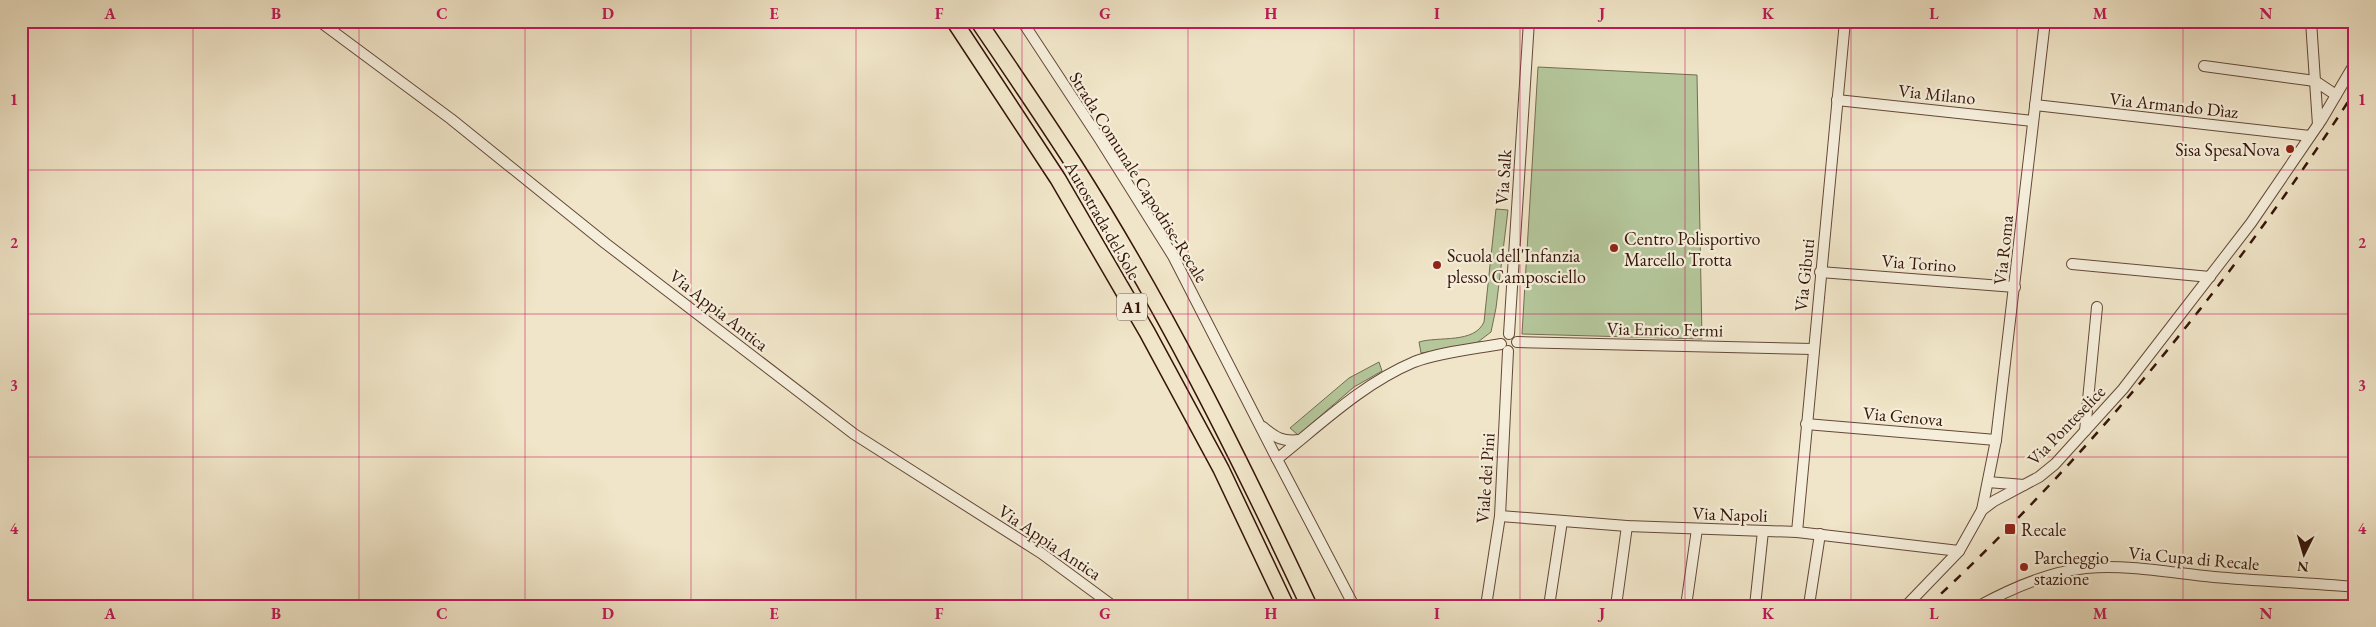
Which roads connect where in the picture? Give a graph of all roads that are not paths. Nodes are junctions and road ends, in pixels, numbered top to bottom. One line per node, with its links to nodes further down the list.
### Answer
1 (319, 21): 46 (street, Via Appia Antica)
2 (954, 21): 47 (highway, Autostrada del Sole / A1)
3 (978, 21): 48 (highway, Autostrada del Sole / A1)
4 (1022, 21): 27 (street, Strada Comunale Capodrise-Recale)
5 (1529, 21): 23 (street, Via Salk)
6 (1845, 21): 13 (street, Via Gibuti)
7 (2044, 21): 14 (street, Via Roma)
8 (2311, 21): 11 (street)
9 (2355, 63): 12 (street, Via Ponteselice)
10 (2204, 66): 11 (street)
11 (2314, 81): 12 (street); 16 (street)
12 (2336, 95): 16 (street, Via Ponteselice)
13 (1837, 100): 15 (street, Via Milano); 19 (street, Via Gibuti)
14 (2035, 105): 15 (street, Via Roma); 17 (street, Via Armando Dìaz)
15 (2033, 121): 21 (street, Via Roma)
16 (2318, 125): 17 (street, Via Ponteselice)
17 (2310, 136): 20 (street, Via Ponteselice)
18 (2072, 264): 20 (street)
19 (1820, 272): 21 (street, Via Torino); 26 (street, Via Gibuti)
20 (2210, 277): 29 (street, Via Ponteselice)
21 (2015, 287): 31 (street, Via Roma)
22 (2097, 307): 29 (street)
23 (1509, 334): 24 (street); 25 (street)
24 (1517, 342): 25 (street); 26 (street, Via Enrico Fermi)
25 (1504, 347): 30 (street); 36 (street, Viale dei Pini)
26 (1813, 349): 28 (street, Via Gibuti)
27 (1259, 423): 30 (street); 32 (street, Strada Comunale Capodrise-Recale)
28 (1806, 424): 31 (street, Via Genova); 41 (street, Via Gibuti)
29 (2085, 431): 34 (street, Via Ponteselice)
30 (1300, 440): 32 (street)
31 (1996, 440): 33 (street, Via Roma)
32 (1277, 459): 49 (street, Strada Comunale Capodrise-Recale)
33 (1988, 482): 34 (street); 35 (street, Via Roma)
34 (2025, 485): 35 (street, Via Ponteselice)
35 (1982, 510): 43 (street, Via Ponteselice)
36 (1500, 516): 37 (street, Via Napoli); 50 (street, Viale dei Pini)
37 (1562, 521): 38 (street, Via Napoli); 51 (street)
38 (1627, 526): 39 (street, Via Napoli); 52 (street)
39 (1697, 529): 40 (street, Via Napoli); 53 (street)
40 (1763, 531): 41 (street, Via Napoli); 54 (street)
41 (1797, 532): 42 (street, Via Napoli)
42 (1820, 534): 43 (street, Via Napoli); 45 (street)
43 (1959, 551): 55 (street, Via Ponteselice)
44 (2354, 587): 56 (street, Via Cupa di Recale)
45 (1809, 605)
46 (1113, 606)
47 (1286, 606)
48 (1309, 606)
49 (1354, 606)
50 (1486, 606)
51 (1549, 606)
52 (1616, 606)
53 (1686, 606)
54 (1754, 606)
55 (1906, 606)
56 (1979, 606)

